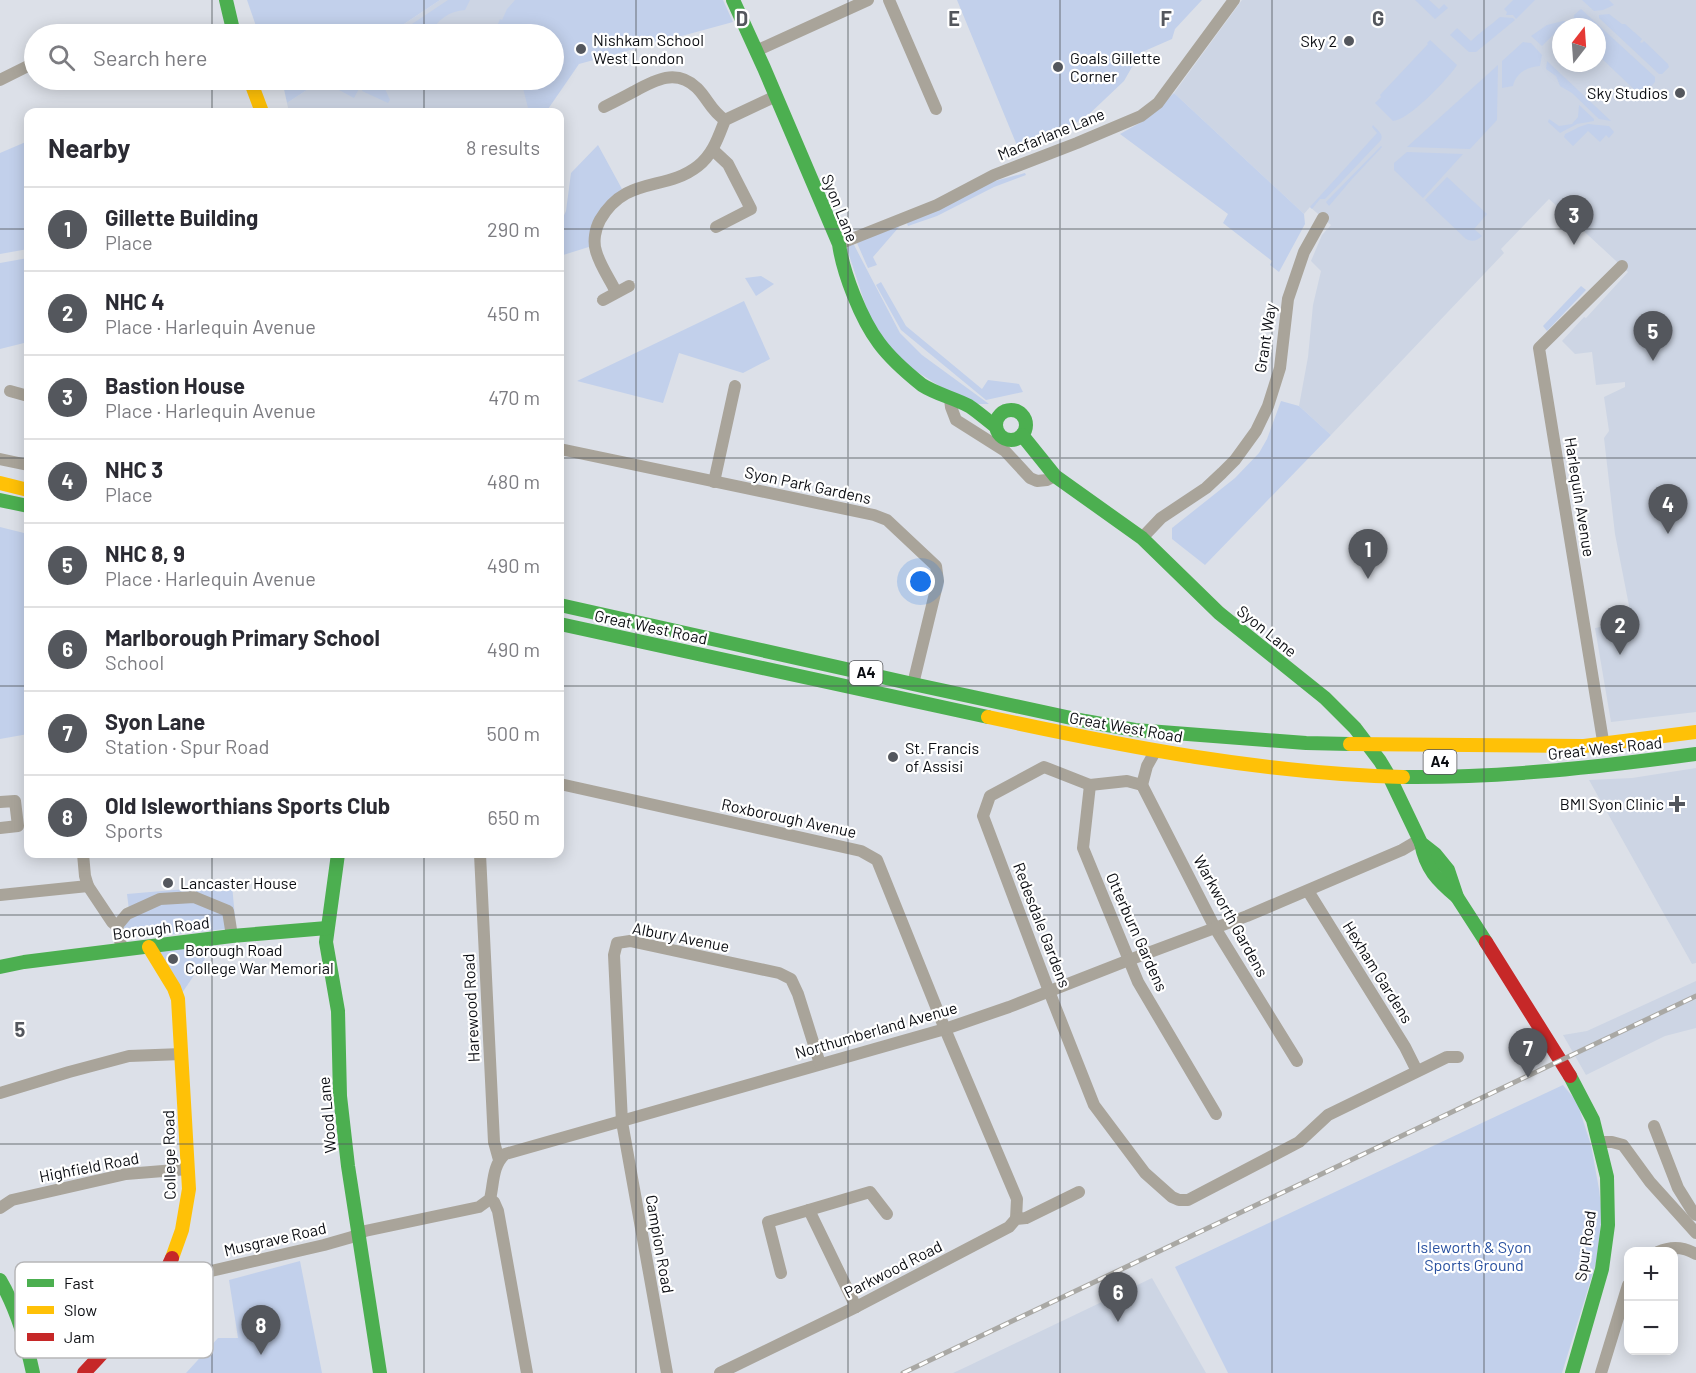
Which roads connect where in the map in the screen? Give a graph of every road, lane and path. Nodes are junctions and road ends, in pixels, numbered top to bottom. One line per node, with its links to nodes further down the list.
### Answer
1 (226, 0): 6 (main road)
2 (733, 0): 7 (main road, Syon Lane)
3 (868, 0): 7 (street)
4 (889, 0): 14 (street)
5 (1234, 0): 19 (street, Macfarlane Lane)
6 (232, 24)
7 (756, 51): 11 (main road, Syon Lane)
8 (24, 68): 9 (street)
9 (0, 80)
10 (254, 90): 13 (main road)
11 (776, 96): 15 (street); 19 (main road, Syon Lane)
12 (604, 107): 15 (street)
13 (260, 108)
14 (936, 109)
15 (725, 120): 16 (street)
16 (713, 150): 18 (street); 22 (street)
17 (1325, 220): 41 (street, Grant Way)
18 (716, 227)
19 (839, 244): 27 (main road, Syon Lane)
20 (1622, 266): 47 (street, Harlequin Avenue)
21 (629, 286): 22 (street)
22 (616, 292): 23 (street)
23 (603, 300)
24 (735, 386): 36 (street)
25 (10, 391): 26 (street)
26 (24, 395)
27 (950, 399): 28 (main road, Syon Lane); 35 (street)
28 (970, 407): 29 (main road, Syon Lane); 30 (main road, Syon Lane)
29 (1002, 412): 30 (main road); 31 (main road)
30 (995, 426): 31 (main road)
31 (1022, 435): 35 (main road, Syon Lane)
32 (564, 450): 36 (street, Syon Park Gardens)
33 (0, 459): 34 (street)
34 (24, 464)
35 (1055, 476): 41 (main road, Syon Lane)
36 (714, 482): 44 (street, Syon Park Gardens)
37 (0, 483): 38 (main road)
38 (24, 489)
39 (0, 500): 40 (main road)
40 (24, 505)
41 (1142, 538): 48 (main road, Syon Lane)
42 (564, 606): 44 (main road, Great West Road / A4)
43 (564, 625): 49 (main road, Great West Road / A4)
44 (913, 684): 46 (main road, Great West Road / A4)
45 (1696, 732): 47 (main road, Great West Road / A4)
46 (1242, 739): 48 (main road, Great West Road / A4); 51 (main road, A4)
47 (1603, 744): 48 (main road, Great West Road / A4); 55 (street, Harlequin Avenue)
48 (1369, 746): 52 (main road, A4); 57 (main road, Syon Lane)
49 (1156, 750): 57 (main road, Great West Road / A4); 60 (street)
50 (1696, 754): 55 (main road, Great West Road / A4)
51 (1350, 758)
52 (1401, 758)
53 (1465, 762): 56 (main road, A4)
54 (1365, 763): 57 (main road, A4)
55 (1607, 766): 56 (main road, Great West Road / A4)
56 (1513, 773): 57 (main road, Great West Road / A4)
57 (1389, 776): 63 (main road, Syon Lane)
58 (564, 785): 80 (street, Roxborough Avenue)
59 (1090, 785): 60 (street, Redesdale Gardens); 76 (street, Otterburn Gardens); 78 (street, Redesdale Gardens)
60 (1142, 785): 72 (street, Warkworth Gardens)
61 (0, 802): 62 (street)
62 (0, 828)
63 (1420, 842): 68 (street, Northumberland Avenue); 79 (main road, Syon Lane)
64 (83, 858): 67 (street)
65 (337, 858): 71 (main road, Wood Lane)
66 (480, 858): 91 (street, Harewood Road)
67 (88, 886): 69 (street); 70 (street)
68 (1308, 891): 72 (street, Northumberland Avenue); 85 (street, Hexham Gardens)
69 (0, 895)
70 (117, 926): 73 (street); 75 (street)
71 (327, 928): 73 (main road, Borough Road); 101 (main road, Wood Lane)
72 (1215, 928): 76 (street, Northumberland Avenue); 83 (street, Warkworth Gardens)
73 (232, 936): 74 (main road, Borough Road)
74 (149, 947): 75 (main road, Borough Road); 81 (main road, College Road)
75 (122, 950): 77 (main road, Borough Road)
76 (1129, 960): 78 (street, Northumberland Avenue); 87 (street, Otterburn Gardens)
77 (0, 967)
78 (1049, 992): 80 (street, Northumberland Avenue); 85 (street, Redesdale Gardens)
79 (1540, 1028): 90 (main road, Spur Road)
80 (945, 1029): 84 (street, Northumberland Avenue); 99 (street, Roxborough Avenue)
81 (182, 1054): 86 (street); 92 (main road, College Road)
82 (1458, 1058): 85 (street)
83 (1297, 1061)
84 (820, 1064): 88 (street, Northumberland Avenue); 88 (street, Albury Avenue)
85 (1417, 1071)
86 (0, 1093)
87 (1216, 1114)
88 (622, 1122): 91 (street, Northumberland Avenue); 117 (street, Campion Road)
89 (1654, 1126): 98 (street)
90 (1598, 1142): 100 (street); 119 (main road, Spur Road)
91 (499, 1160): 94 (street)
92 (188, 1169): 95 (street, Highfield Road); 104 (main road, College Road)
93 (1079, 1192): 99 (street, Parkwood Road)
94 (489, 1199): 101 (street); 116 (street)
95 (0, 1209)
96 (809, 1210): 97 (street); 106 (street); 109 (street)
97 (887, 1214)
98 (1696, 1215)
99 (1016, 1219): 109 (street, Parkwood Road)
100 (1696, 1233)
101 (358, 1234): 105 (street, Musgrave Road); 115 (main road, Wood Lane)
102 (1678, 1247): 103 (street)
103 (1696, 1254)
104 (169, 1262)
105 (213, 1271)
106 (781, 1273)
107 (0, 1280): 110 (main road)
108 (1624, 1301): 120 (street)
109 (856, 1306): 118 (street, Parkwood Road)
110 (15, 1309)
111 (30, 1358): 113 (main road)
112 (97, 1358): 114 (main road, College Road)
113 (33, 1373)
114 (84, 1373)
115 (380, 1373)
116 (527, 1373)
117 (667, 1373)
118 (720, 1373)
119 (1572, 1373)
120 (1601, 1373)

